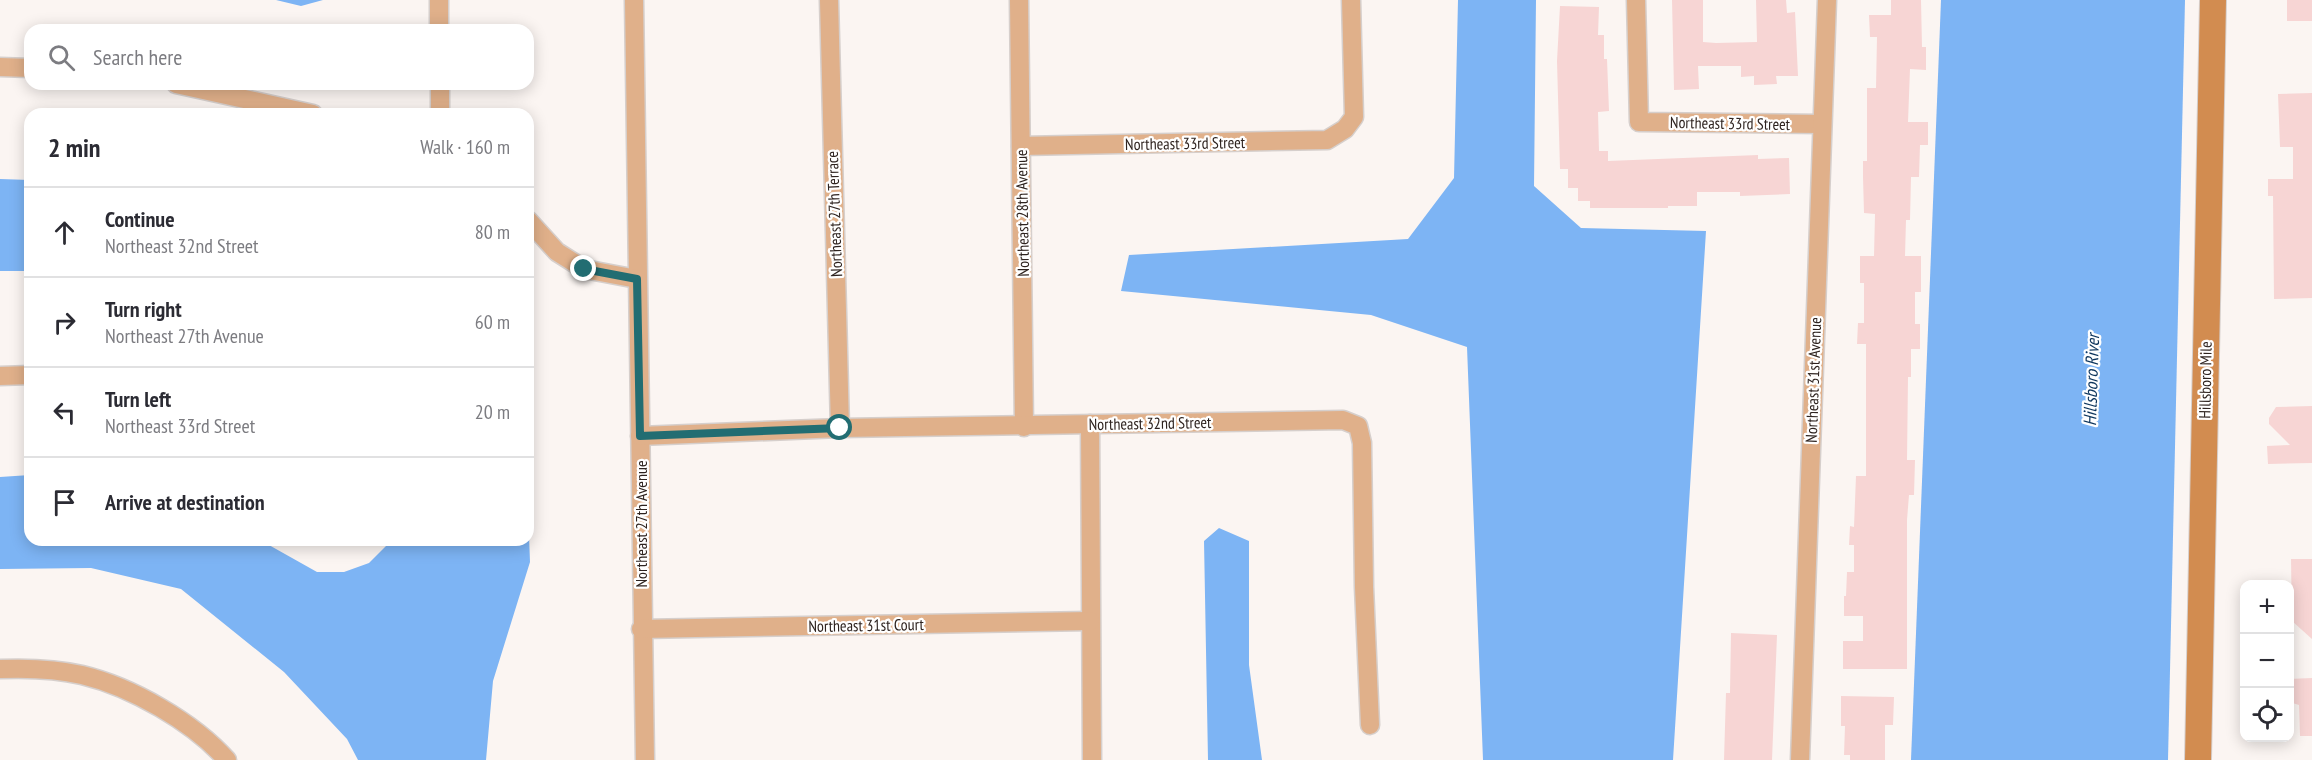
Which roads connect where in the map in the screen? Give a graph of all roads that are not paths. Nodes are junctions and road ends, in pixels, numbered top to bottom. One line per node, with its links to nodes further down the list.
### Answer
1 (439, 0): 9 (street)
2 (634, 0): 19 (street, Northeast 27th Avenue)
3 (829, 0): 24 (street, Northeast 27th Terrace)
4 (1019, 0): 17 (street, Northeast 28th Avenue)
5 (1351, 0): 17 (street, Northeast 33rd Street)
6 (1636, 0): 16 (street, Northeast 33rd Street)
7 (1827, 0): 16 (street, Northeast 31st Avenue)
8 (2213, 0): 34 (main road, Hillsboro Mile)
9 (439, 24)
10 (0, 67): 11 (street)
11 (24, 68)
12 (203, 90): 14 (street)
13 (440, 90): 15 (street)
14 (286, 108)
15 (440, 108)
16 (1821, 124): 33 (street, Northeast 31st Avenue)
17 (1021, 146): 23 (street, Northeast 28th Avenue)
18 (534, 227): 19 (street)
19 (637, 279): 25 (street, Northeast 27th Avenue)
20 (24, 375): 21 (street)
21 (0, 376)
22 (1090, 424): 23 (street, Northeast 32nd Street); 26 (street); 29 (street, Northeast 32nd Street)
23 (1024, 427): 24 (street, Northeast 32nd Street)
24 (840, 428): 25 (street, Northeast 32nd Street)
25 (640, 436): 27 (street, Northeast 27th Avenue)
26 (1090, 621): 27 (street, Northeast 31st Court); 32 (street)
27 (641, 629): 31 (street, Northeast 27th Avenue)
28 (0, 669): 30 (street)
29 (1370, 725)
30 (228, 760)
31 (645, 760)
32 (1092, 760)
33 (1800, 760)
34 (2199, 760)

